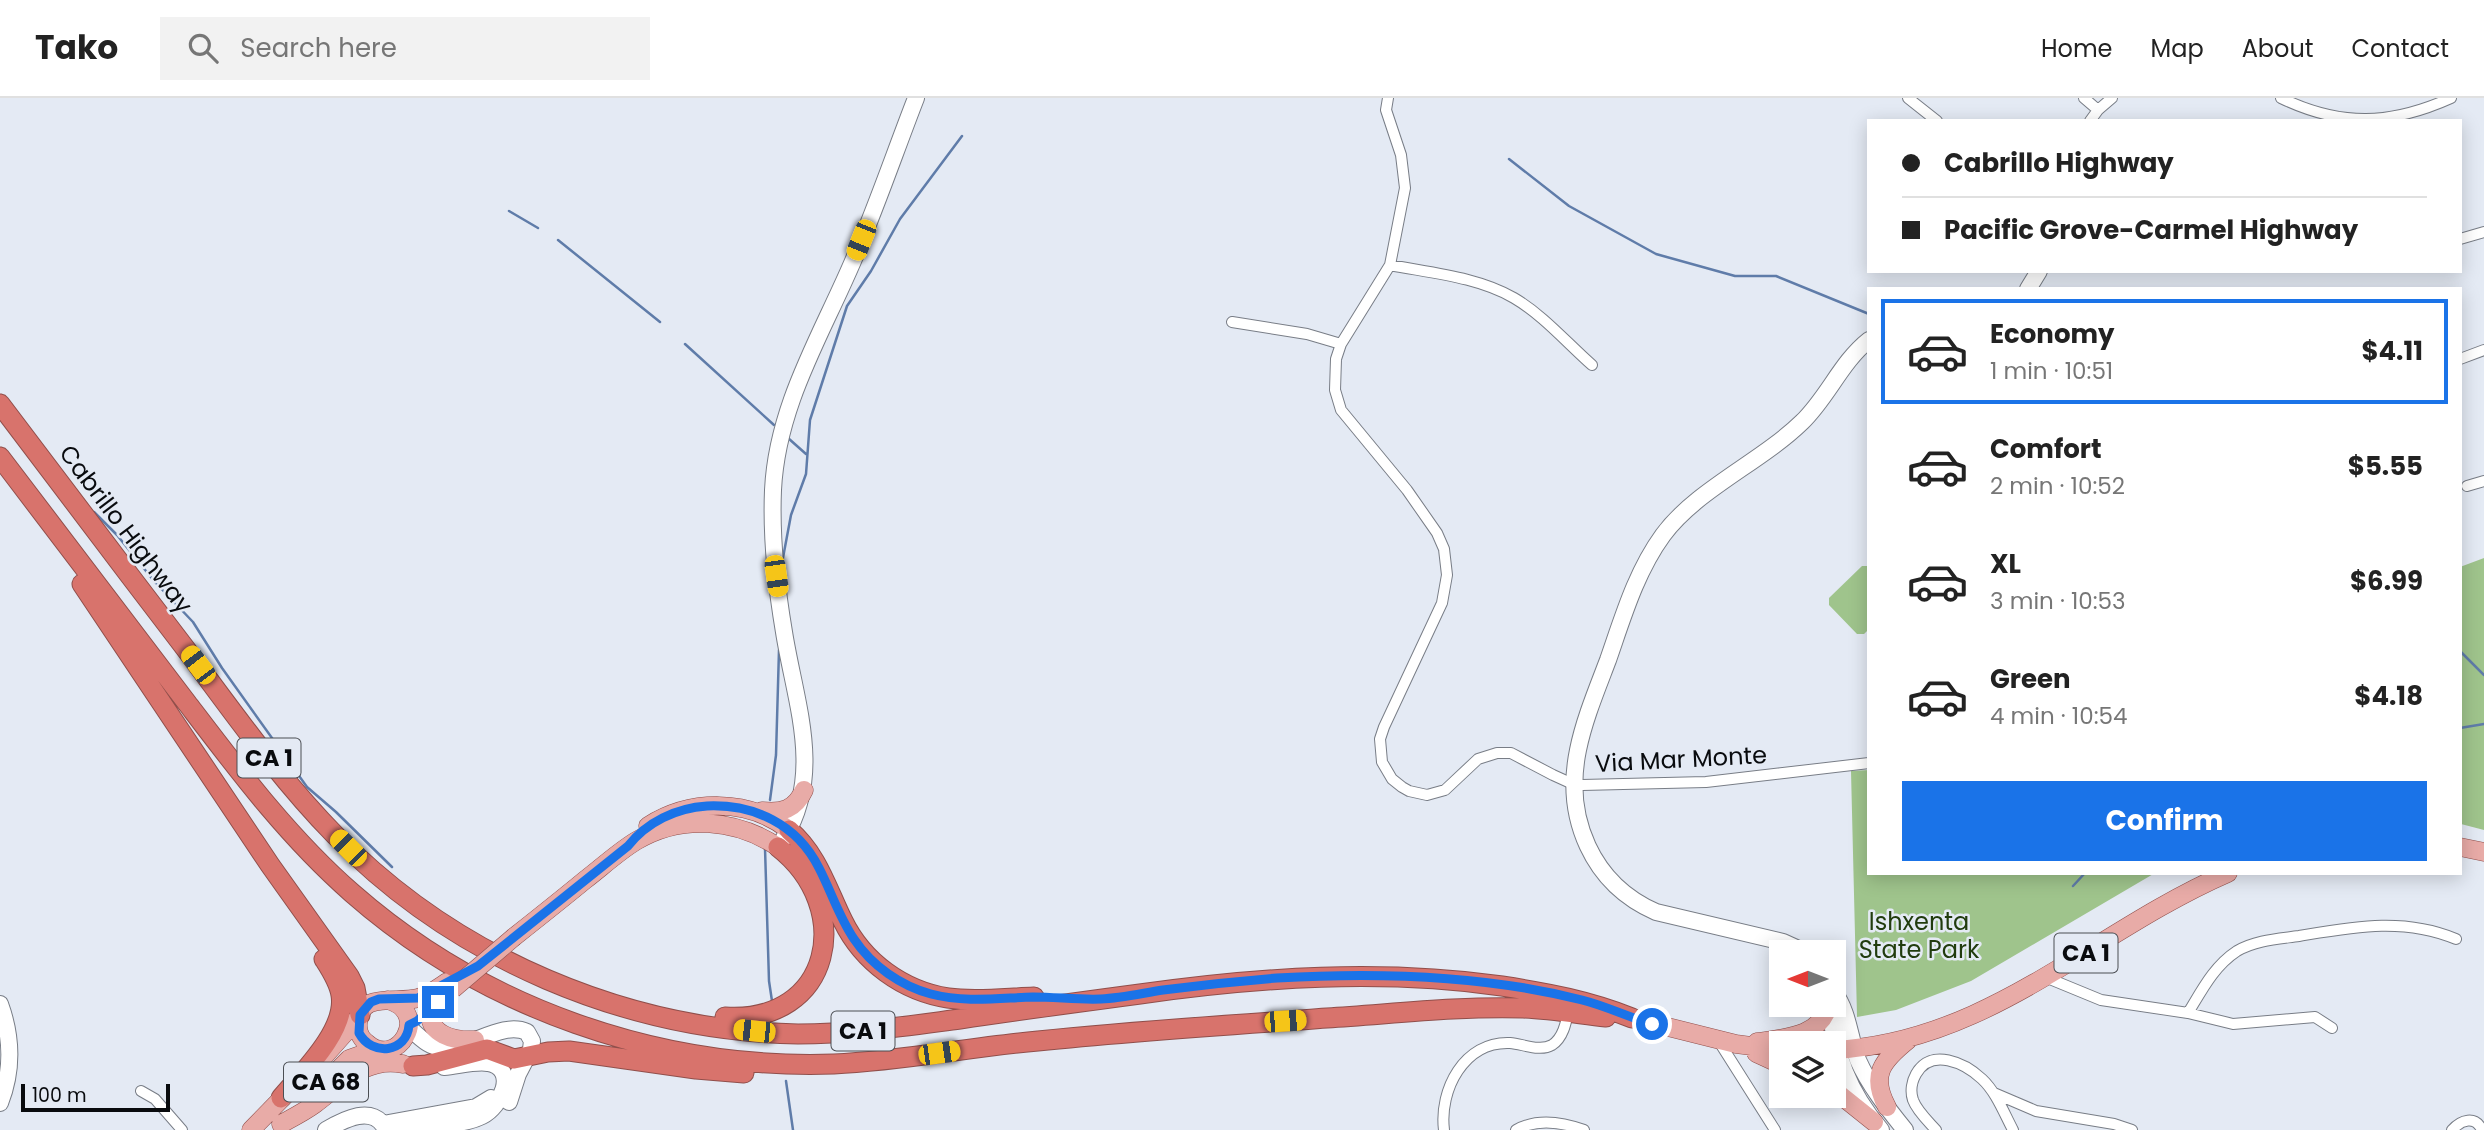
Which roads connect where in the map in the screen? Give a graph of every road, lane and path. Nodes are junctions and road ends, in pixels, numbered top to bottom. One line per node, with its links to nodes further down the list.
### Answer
1 (916, 98): 28 (street)
2 (1388, 98): 15 (street, Via Mar Monte)
3 (1908, 98): 9 (street)
4 (2084, 98): 8 (street)
5 (2112, 98): 8 (street)
6 (2281, 98): 11 (street)
7 (2451, 98): 12 (street)
8 (2098, 110): 10 (street)
9 (1934, 119)
10 (2091, 119)
11 (2346, 119)
12 (2364, 119)
13 (2484, 232): 14 (street)
14 (2462, 238)
15 (1390, 265): 18 (street, Via Mar Monte); 21 (street)
16 (1232, 322): 18 (street)
17 (1867, 342): 27 (street)
18 (1341, 344): 27 (street, Via Mar Monte)
19 (2484, 350): 20 (street)
20 (2462, 358)
21 (1592, 365)
22 (0, 404): 44 (highway, Cabrillo Highway / CA 1)
23 (5, 464): 35 (highway); 63 (highway, Cabrillo Highway / CA 1)
24 (2484, 481): 25 (street)
25 (2467, 486)
26 (1867, 762): 27 (street, Via Mar Monte)
27 (1575, 785): 38 (street)
28 (804, 790): 29 (main road); 30 (street)
29 (744, 808): 30 (main road, CA 68); 31 (main road, CA 68)
30 (789, 830): 32 (street); 41 (highway)
31 (628, 846): 32 (main road, CA 68); 40 (main road, CA 68, bridge)
32 (778, 847): 44 (highway, CA 68)
33 (2462, 847): 34 (main road)
34 (2484, 852)
35 (270, 864): 48 (highway); 69 (highway)
36 (2224, 875): 39 (main road, CA 1)
37 (2456, 939): 47 (street)
38 (1774, 940)
39 (2045, 976): 47 (street); 53 (main road, CA 1)
40 (450, 986): 42 (main road, CA 68); 45 (main road, CA 68)
41 (1101, 999): 44 (highway, Cabrillo Highway / CA 1); 50 (highway, Cabrillo Highway / CA 1)
42 (388, 1000): 48 (main road, CA 68); 51 (main road)
43 (0, 1004): 71 (street)
44 (626, 1007)
45 (430, 1009): 51 (main road, CA 68); 54 (main road)
46 (1567, 1012): 50 (highway, Cabrillo Highway / CA 1); 63 (highway, Cabrillo Highway / CA 1); 81 (street)
47 (2188, 1013): 52 (street)
48 (359, 1016): 58 (main road, CA 68); 69 (main road, CA 68)
49 (1823, 1017): 56 (main road)
50 (1632, 1018): 55 (main road, Cabrillo Highway / CA 1)
51 (409, 1026): 54 (street); 58 (main road, CA 68)
52 (2332, 1028)
53 (1912, 1037): 57 (main road, CA 1); 72 (main road)
54 (475, 1040): 61 (street)
55 (1718, 1040): 56 (main road, Cabrillo Highway / CA 1); 84 (street)
56 (1737, 1045): 59 (main road, Cabrillo Highway / CA 1); 62 (main road)
57 (1846, 1048)
58 (379, 1049): 64 (street); 74 (main road, CA 68)
59 (1769, 1049)
60 (1846, 1052): 72 (street)
61 (526, 1058): 63 (highway); 64 (highway); 80 (street)
62 (1769, 1059)
63 (853, 1063)
64 (408, 1065): 65 (street); 74 (main road)
65 (496, 1066): 75 (street); 79 (street)
66 (1846, 1066): 73 (street)
67 (141, 1091): 76 (street)
68 (1994, 1093): 86 (street); 87 (street); 88 (street)
69 (281, 1098): 77 (main road, CA 68)
70 (1846, 1100): 73 (main road)
71 (0, 1103)
72 (1887, 1107): 85 (street)
73 (1878, 1126)
74 (277, 1127)
75 (385, 1127): 78 (street)
76 (182, 1130)
77 (250, 1130)
78 (326, 1130)
79 (407, 1130)
80 (472, 1130)
81 (1444, 1130)
82 (1516, 1130): 83 (street)
83 (1584, 1130)
84 (1775, 1130)
85 (1905, 1130)
86 (1936, 1130)
87 (2012, 1130)
88 (2132, 1130)
89 (2452, 1130): 90 (street)
90 (2482, 1130)

